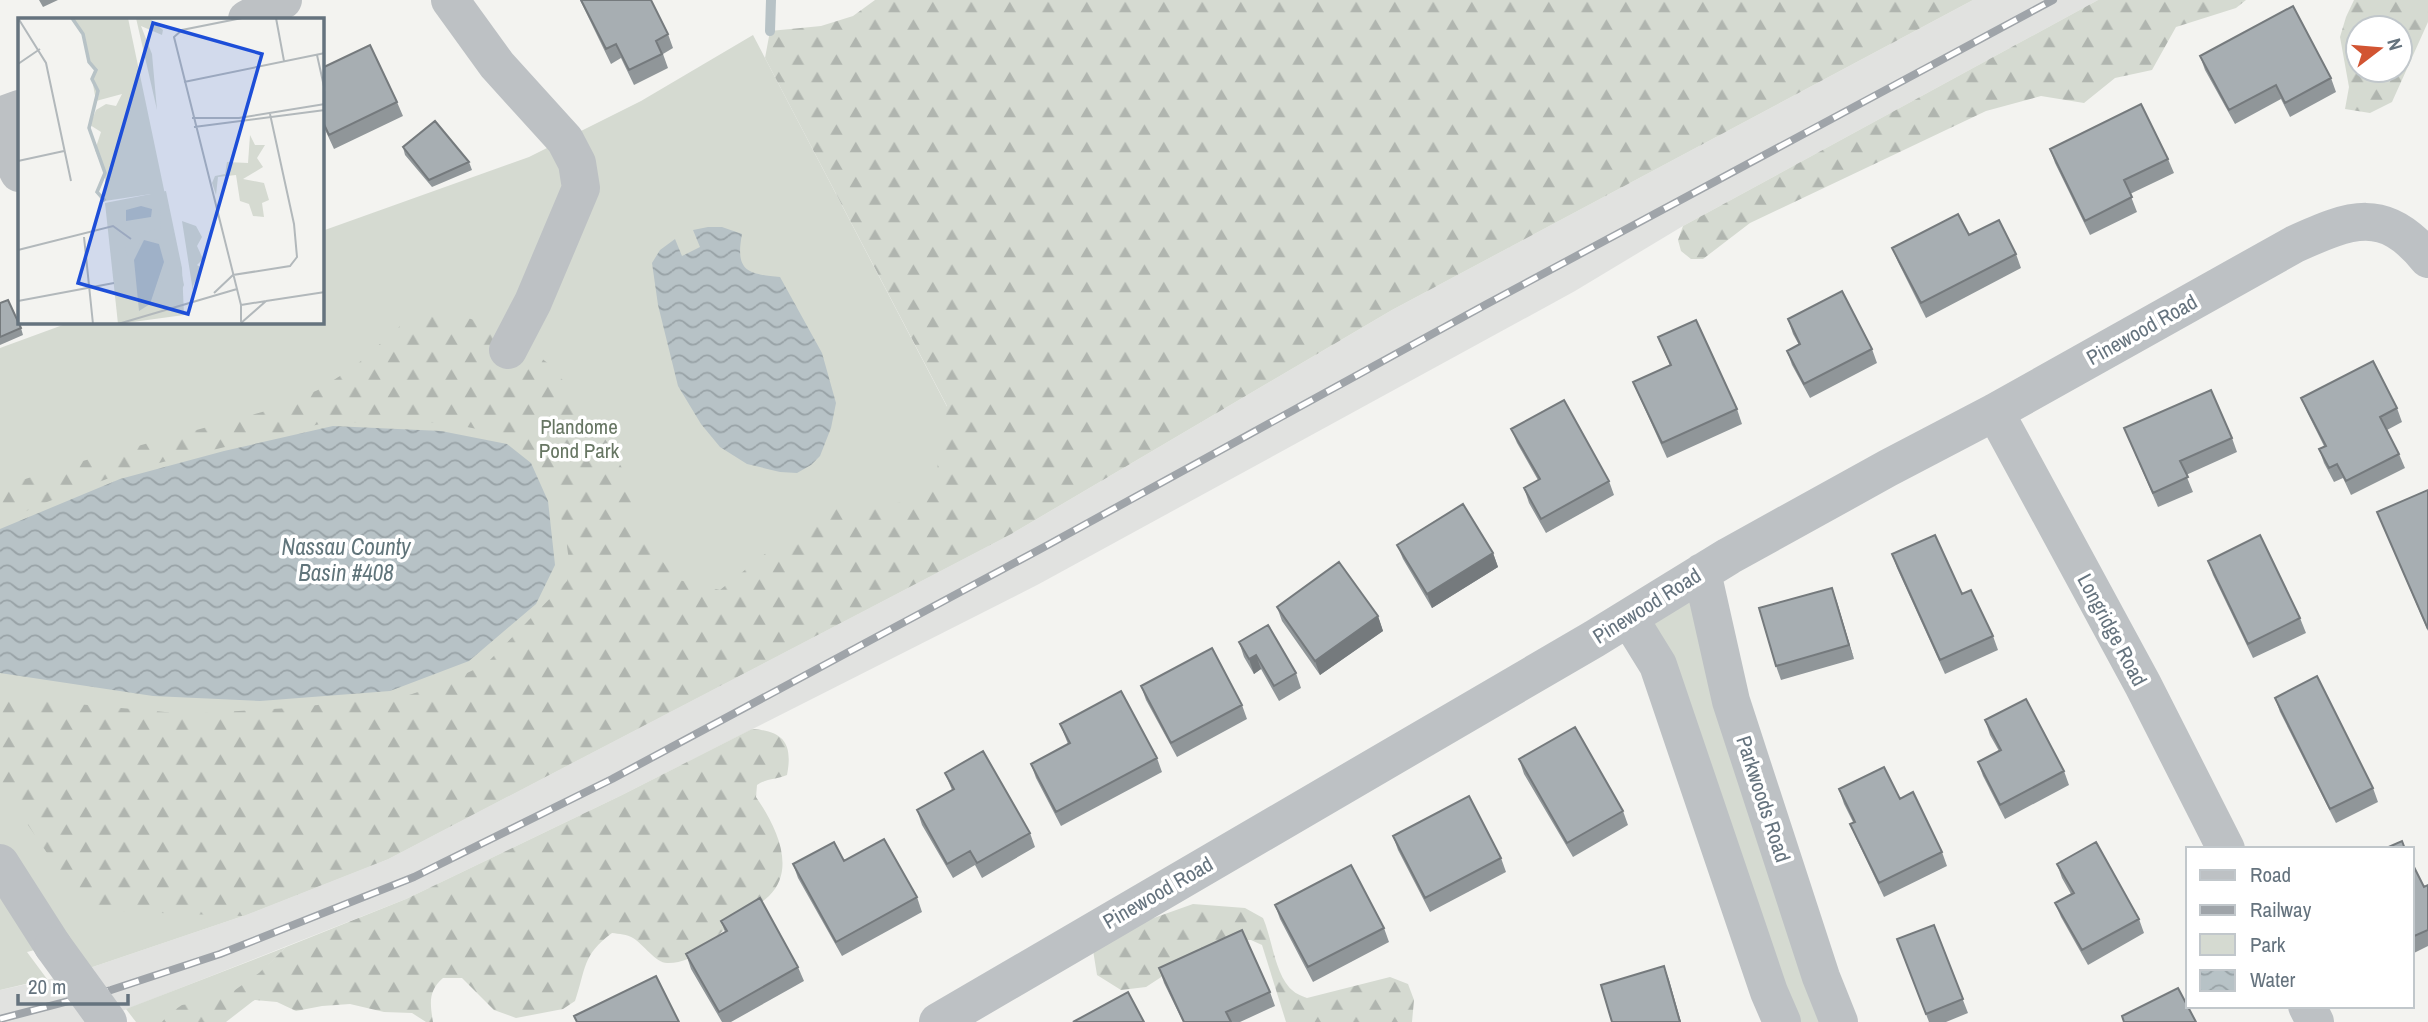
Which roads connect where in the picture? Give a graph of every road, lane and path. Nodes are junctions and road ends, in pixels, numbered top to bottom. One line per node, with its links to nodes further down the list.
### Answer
1 (283, 0): 3 (street)
2 (450, 0): 9 (street)
3 (249, 18)
4 (18, 108): 5 (street)
5 (0, 116)
6 (0, 134): 7 (street)
7 (18, 171)
8 (2428, 260): 10 (street, Pinewood Road)
9 (508, 350)
10 (1995, 412): 11 (street, Pinewood Road); 13 (street, Longridge Road)
11 (1702, 572): 12 (street, Pinewood Road); 18 (street, Parkwoods Road)
12 (1629, 618): 16 (street, Pinewood Road); 17 (street)
13 (2226, 847)
14 (0, 863): 15 (street, bridge)
15 (108, 1022)
16 (938, 1022)
17 (1782, 1022)
18 (1839, 1022)

